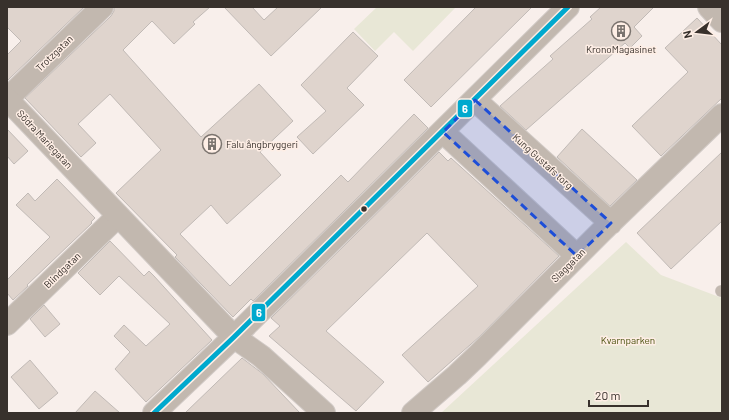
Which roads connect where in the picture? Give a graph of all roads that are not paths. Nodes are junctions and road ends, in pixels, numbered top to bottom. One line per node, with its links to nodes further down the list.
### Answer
1 (102, 7): 5 (street, Trotzgatan)
2 (568, 7): 6 (street)
3 (709, 7): 4 (street)
4 (722, 21)
5 (7, 99): 9 (street, Södra Mariegatan)
6 (475, 100): 8 (street); 10 (street, Kung Gustafs torg)
7 (722, 115): 10 (street, Slaggatan)
8 (443, 132): 11 (street); 13 (street)
9 (118, 216): 12 (street, Blindgatan); 13 (street, Södra Mariegatan)
10 (607, 226): 11 (street, Slaggatan)
11 (577, 256): 16 (street, Slaggatan)
12 (7, 324)
13 (234, 337): 14 (street); 15 (street, Södra Mariegatan)
14 (154, 413)
15 (324, 413)
16 (413, 413)

